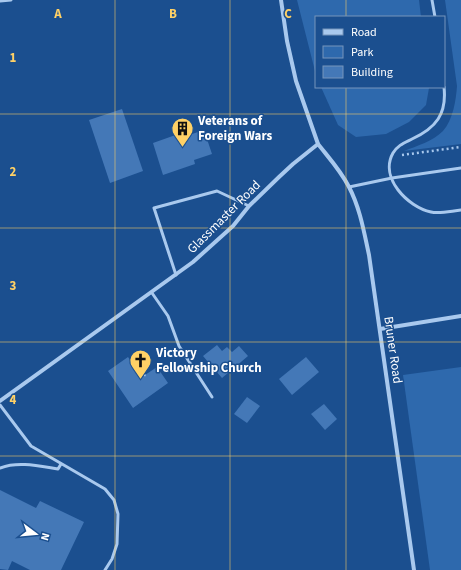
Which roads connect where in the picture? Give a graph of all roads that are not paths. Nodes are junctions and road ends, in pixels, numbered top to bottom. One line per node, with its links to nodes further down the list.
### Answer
1 (11, 0): 4 (lane)
2 (281, 0): 7 (street)
3 (432, 0): 5 (lane)
4 (0, 2)
5 (435, 16)
6 (444, 88): 9 (lane)
7 (318, 144): 10 (street, Bruner Road); 11 (street, Glassmaster Road)
8 (461, 168): 9 (lane)
9 (392, 178): 10 (lane); 12 (lane)
10 (349, 187): 16 (street, Bruner Road)
11 (249, 206): 13 (street, Glassmaster Road); 13 (lane)
12 (461, 210)
13 (176, 275): 14 (street, Glassmaster Road)
14 (152, 293): 17 (lane); 18 (street, Glassmaster Road)
15 (461, 316): 16 (street)
16 (380, 329): 23 (street, Bruner Road)
17 (212, 396)
18 (0, 401)
19 (0, 404): 20 (lane)
20 (61, 464): 21 (lane); 22 (lane)
21 (0, 468)
22 (105, 570)
23 (414, 570)

